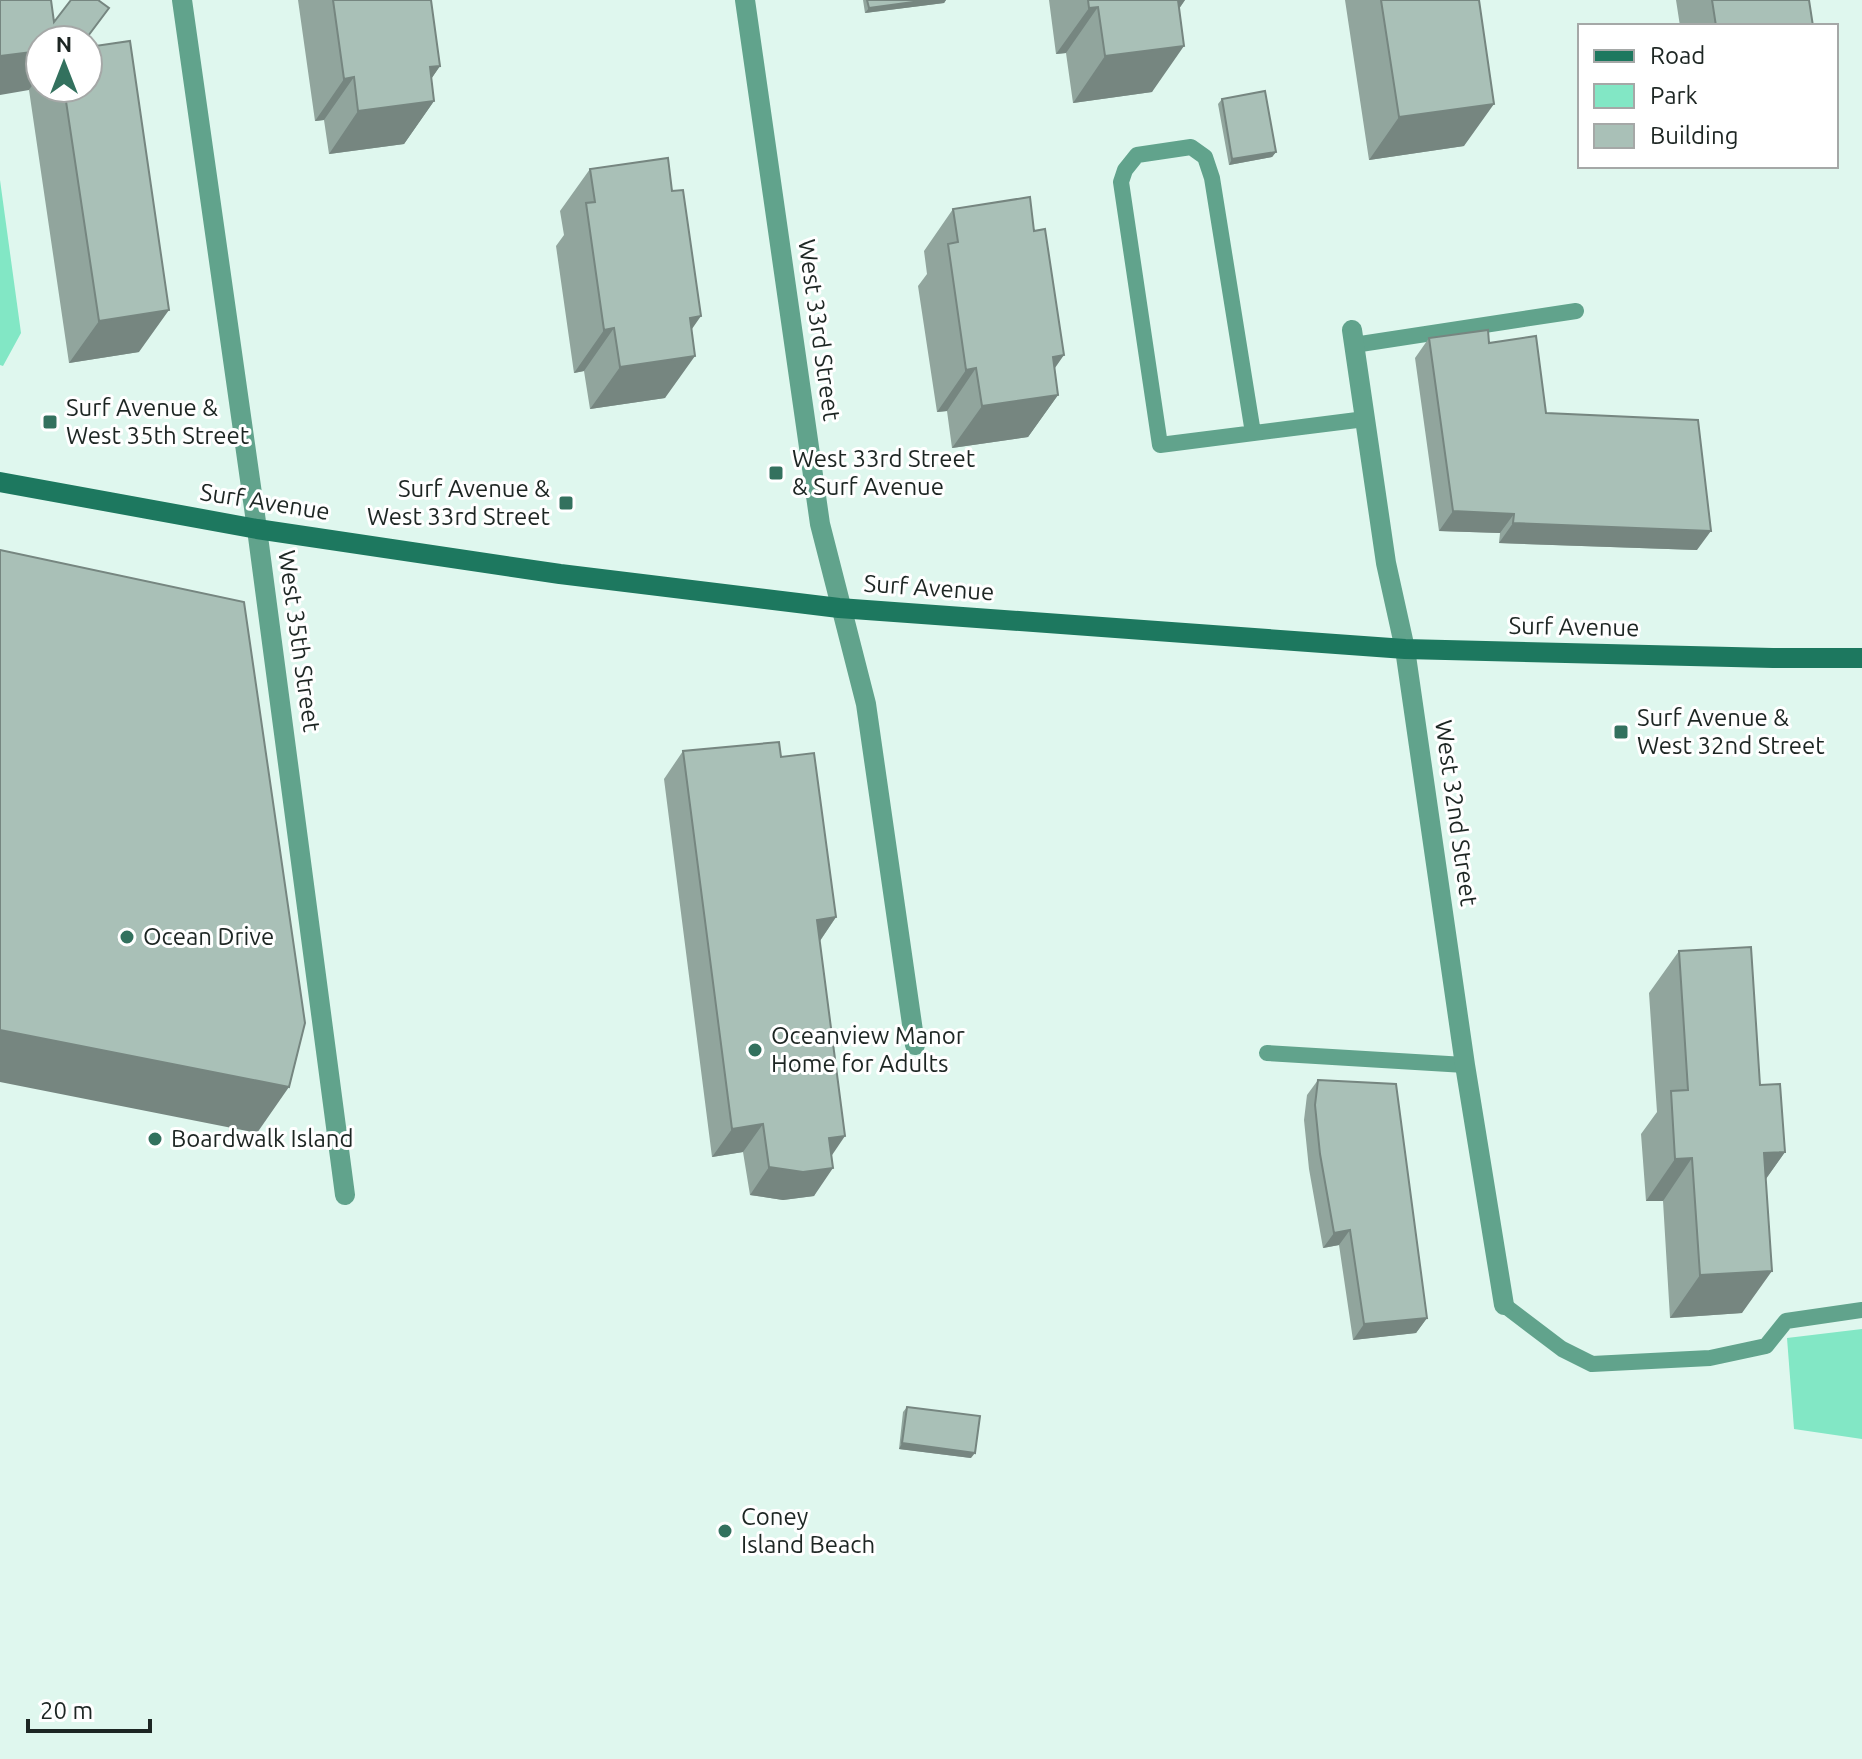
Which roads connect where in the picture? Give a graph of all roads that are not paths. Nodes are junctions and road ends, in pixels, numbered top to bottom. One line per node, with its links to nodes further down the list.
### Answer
1 (182, 0): 8 (street, West 35th Street)
2 (745, 0): 9 (street, West 33rd Street)
3 (1576, 311): 4 (lane)
4 (1353, 337): 5 (street, West 32nd Street)
5 (1365, 419): 6 (lane); 10 (street, West 32nd Street)
6 (1253, 433): 6 (lane)
7 (0, 482): 8 (main road, Surf Avenue)
8 (257, 529): 9 (main road, Surf Avenue); 15 (street, West 35th Street)
9 (839, 608): 10 (main road, Surf Avenue); 12 (street, West 33rd Street)
10 (1405, 649): 11 (main road, Surf Avenue); 14 (street, West 32nd Street)
11 (1862, 658)
12 (915, 1045)
13 (1267, 1053): 14 (lane)
14 (1465, 1065): 16 (street, West 32nd Street)
15 (345, 1195)
16 (1504, 1305): 17 (lane)
17 (1862, 1310)

